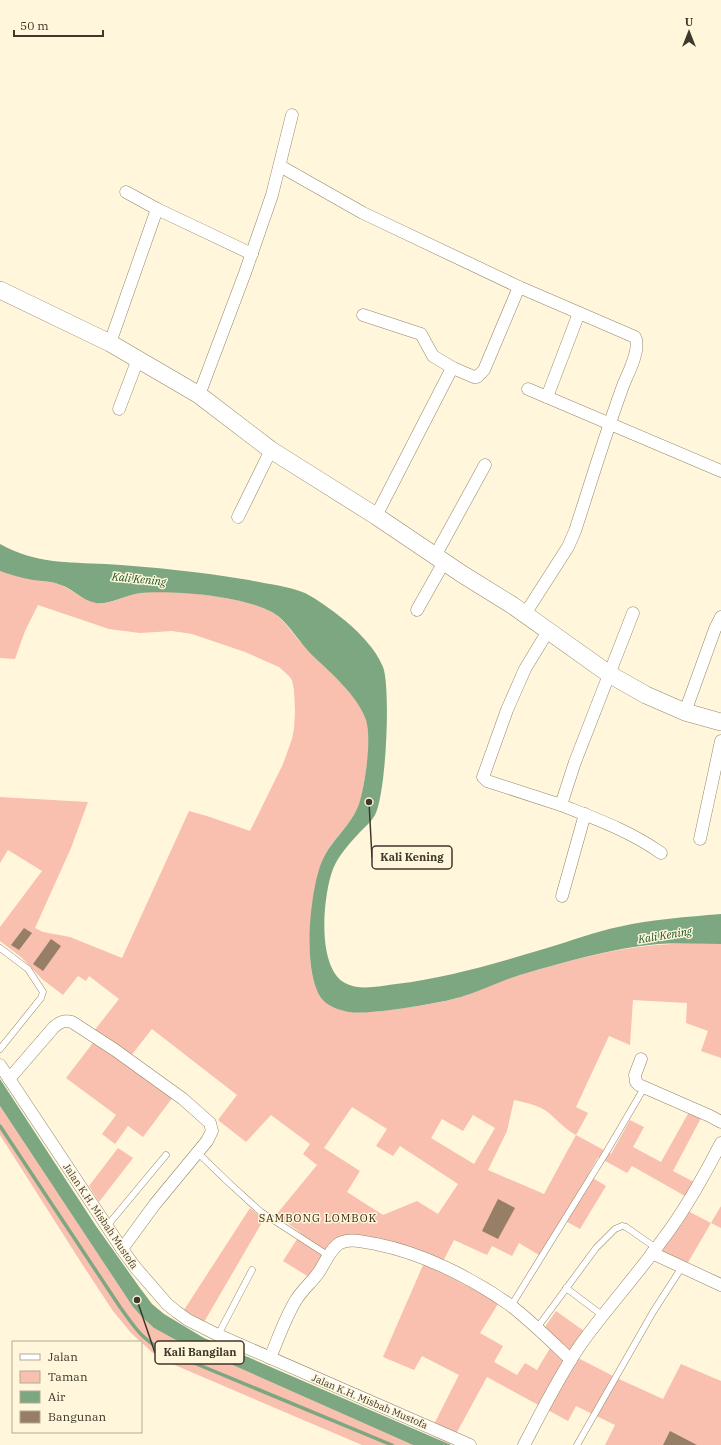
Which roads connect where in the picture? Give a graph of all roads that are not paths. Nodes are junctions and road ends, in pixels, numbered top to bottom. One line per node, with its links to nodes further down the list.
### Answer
1 (292, 115): 2 (street)
2 (280, 166): 5 (street); 6 (street)
3 (126, 192): 4 (street)
4 (156, 209): 5 (street); 10 (street)
5 (252, 254): 14 (street)
6 (519, 287): 8 (street); 12 (street)
7 (0, 290): 10 (main road)
8 (579, 313): 15 (street); 17 (street)
9 (363, 315): 12 (street)
10 (110, 342): 11 (main road)
11 (138, 359): 14 (main road); 16 (street)
12 (453, 368): 21 (street)
13 (528, 389): 15 (street)
14 (199, 395): 18 (main road)
15 (547, 398): 17 (street)
16 (119, 410)
17 (609, 424): 20 (street); 26 (street)
18 (271, 450): 21 (main road); 22 (street)
19 (485, 465): 23 (street)
20 (721, 471)
21 (376, 516): 23 (main road)
22 (238, 517)
23 (440, 559): 24 (street); 26 (main road)
24 (418, 610)
25 (633, 612): 29 (street)
26 (525, 614): 28 (main road)
27 (721, 617): 30 (street)
28 (548, 631): 29 (main road); 33 (street)
29 (609, 674): 30 (main road); 33 (street)
30 (686, 712): 31 (main road)
31 (721, 722)
32 (721, 741): 35 (street)
33 (560, 805): 34 (street)
34 (584, 814): 36 (street); 37 (street)
35 (700, 839)
36 (661, 853)
37 (562, 896)
38 (0, 948): 39 (lane)
39 (0, 1050)
40 (641, 1059): 43 (street)
41 (0, 1065): 42 (street, Jalan K.H. Misbah Mustofa)
42 (9, 1078): 46 (street); 48 (street, Jalan K.H. Misbah Mustofa)
43 (644, 1088): 44 (street); 56 (lane)
44 (721, 1122)
45 (721, 1143): 50 (street)
46 (198, 1153): 49 (street); 51 (lane)
47 (166, 1155): 48 (lane)
48 (107, 1226): 49 (street, Jalan K.H. Misbah Mustofa)
49 (122, 1250): 59 (street, Jalan K.H. Misbah Mustofa)
50 (654, 1250): 52 (street); 55 (lane); 57 (street)
51 (329, 1256): 56 (street); 60 (street)
52 (682, 1267): 54 (street); 64 (lane)
53 (252, 1270): 59 (lane)
54 (721, 1285)
55 (566, 1288): 57 (lane); 58 (lane)
56 (511, 1306): 58 (street)
57 (602, 1315): 61 (street)
58 (537, 1328): 61 (street)
59 (218, 1335): 60 (street, Jalan K.H. Misbah Mustofa)
60 (270, 1358): 62 (street, Jalan K.H. Misbah Mustofa)
61 (571, 1360): 63 (street)
62 (470, 1445)
63 (524, 1445)
64 (577, 1445)

